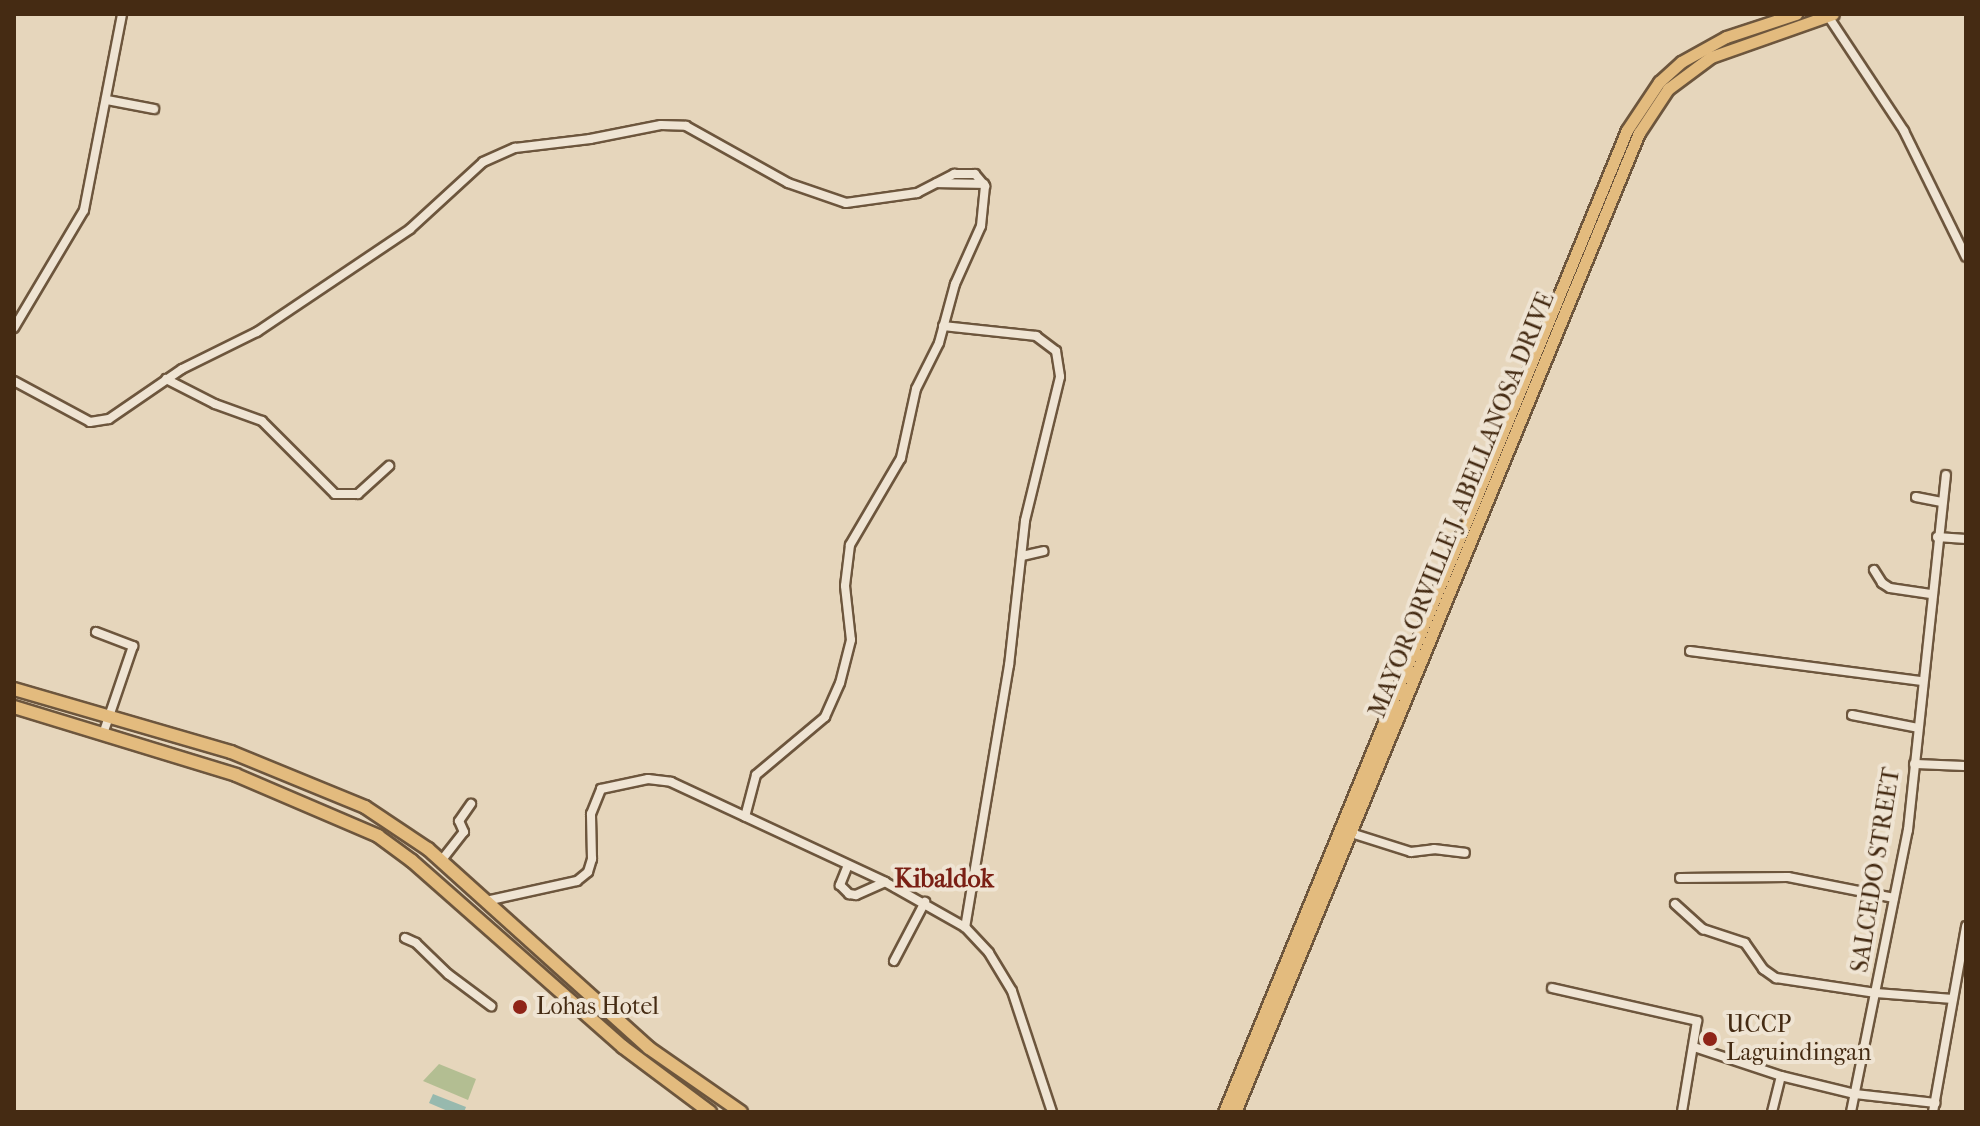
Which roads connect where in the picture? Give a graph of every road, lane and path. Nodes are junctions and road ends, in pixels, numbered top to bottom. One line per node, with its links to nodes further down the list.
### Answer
1 (122, 14): 5 (street)
2 (1796, 14): 4 (main road, MAYOR ORVILLE J. ABELLANOSA DRIVE)
3 (1830, 15): 4 (main road, MAYOR ORVILLE J. ABELLANOSA DRIVE); 7 (street)
4 (1708, 52): 36 (main road, MAYOR ORVILLE J. ABELLANOSA DRIVE); 62 (main road, MAYOR ORVILLE J. ABELLANOSA DRIVE)
5 (107, 100): 6 (street); 9 (street)
6 (154, 109)
7 (1966, 257)
8 (943, 326): 10 (street); 19 (street); 34 (street)
9 (14, 328)
10 (166, 379): 11 (street); 12 (street)
11 (14, 381)
12 (389, 466)
13 (1946, 475): 15 (street, SALCEDO STREET)
14 (1916, 497): 15 (street)
15 (1942, 502): 16 (street, SALCEDO STREET)
16 (1937, 537): 17 (street); 21 (street, SALCEDO STREET)
17 (1966, 539)
18 (1043, 551): 19 (street)
19 (1022, 556): 48 (street)
20 (1874, 570): 21 (street)
21 (1931, 594): 24 (street, SALCEDO STREET)
22 (96, 632): 28 (street)
23 (1690, 651): 24 (street)
24 (1922, 681): 29 (street, SALCEDO STREET)
25 (14, 689): 28 (highway)
26 (14, 707): 30 (highway)
27 (1852, 715): 29 (street)
28 (109, 716): 30 (street); 35 (highway)
29 (1918, 728): 31 (street, SALCEDO STREET)
30 (103, 734): 37 (highway)
31 (1914, 764): 32 (street); 43 (street, SALCEDO STREET)
32 (1966, 766)
33 (471, 804): 39 (street)
34 (745, 817): 40 (street); 44 (street)
35 (386, 819): 37 (highway); 39 (highway)
36 (1351, 833): 38 (street); 63 (main road, MAYOR ORVILLE J. ABELLANOSA DRIVE)
37 (378, 836): 59 (highway)
38 (1465, 853)
39 (441, 861): 44 (highway)
40 (848, 865): 42 (street); 42 (street)
41 (1680, 878): 43 (street)
42 (885, 882): 45 (street)
43 (1894, 898): 52 (street, SALCEDO STREET)
44 (485, 901): 60 (highway)
45 (925, 902): 48 (street); 50 (street)
46 (1675, 904): 52 (street)
47 (1966, 926): 53 (street)
48 (965, 927): 61 (street)
49 (405, 938): 54 (street)
50 (894, 961)
51 (1552, 988): 55 (street)
52 (1876, 993): 53 (street); 57 (street, SALCEDO STREET)
53 (1953, 999): 58 (street)
54 (491, 1006)
55 (1694, 1047): 56 (street); 64 (street)
56 (1781, 1076): 57 (street); 65 (street)
57 (1855, 1094): 58 (street); 66 (street, SALCEDO STREET)
58 (1934, 1108)
59 (710, 1112)
60 (741, 1112)
61 (1052, 1112)
62 (1224, 1112)
63 (1235, 1112)
64 (1682, 1112)
65 (1772, 1112)
66 (1851, 1112)

